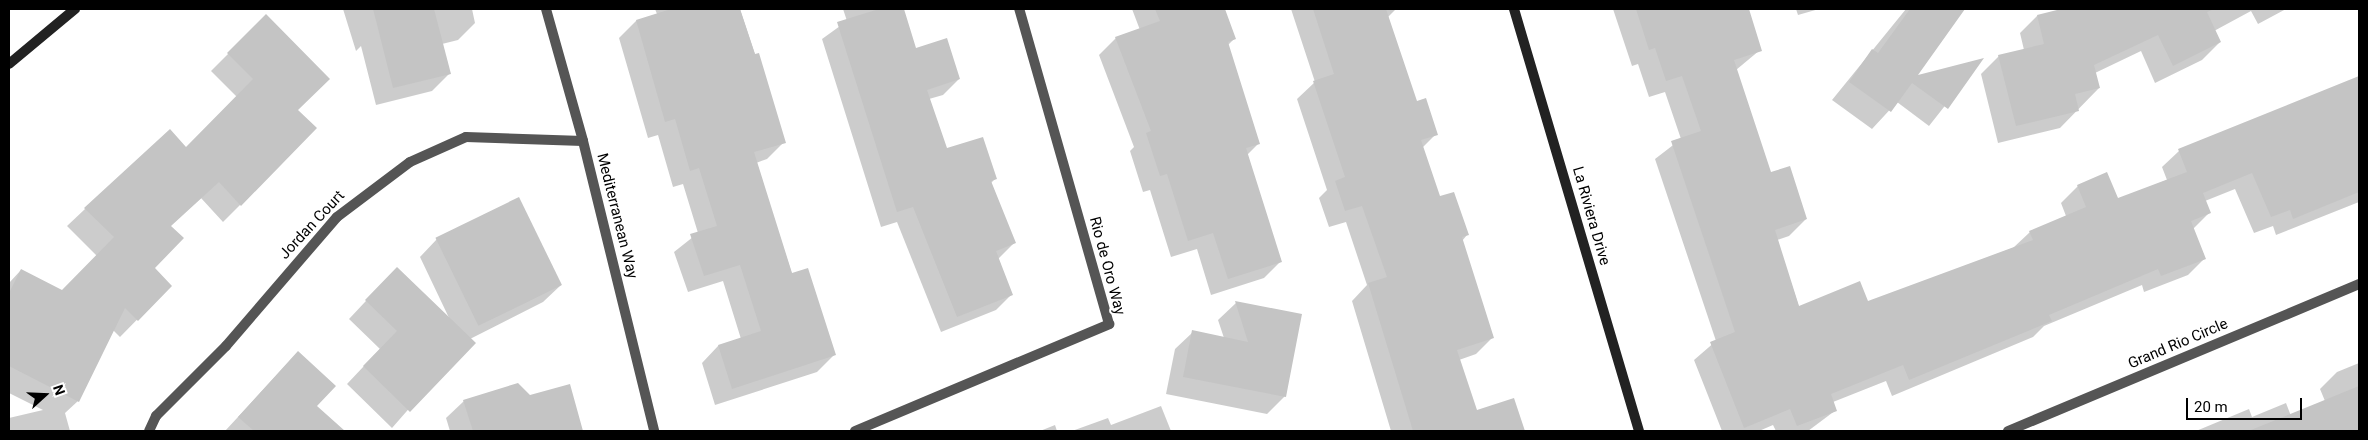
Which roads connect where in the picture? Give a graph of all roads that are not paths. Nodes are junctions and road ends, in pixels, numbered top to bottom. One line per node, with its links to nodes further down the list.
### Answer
1 (75, 9): 5 (street)
2 (546, 9): 6 (street, Mediterranean Way)
3 (1019, 9): 10 (street, Rio de Oro Way)
4 (1514, 9): 11 (street, La Riviera Drive)
5 (9, 64)
6 (583, 141): 8 (street, Jordan Court); 9 (street, Mediterranean Way)
7 (2359, 284): 12 (street, Grand Rio Circle)
8 (148, 431)
9 (654, 431)
10 (855, 431)
11 (1639, 431)
12 (2008, 431)

